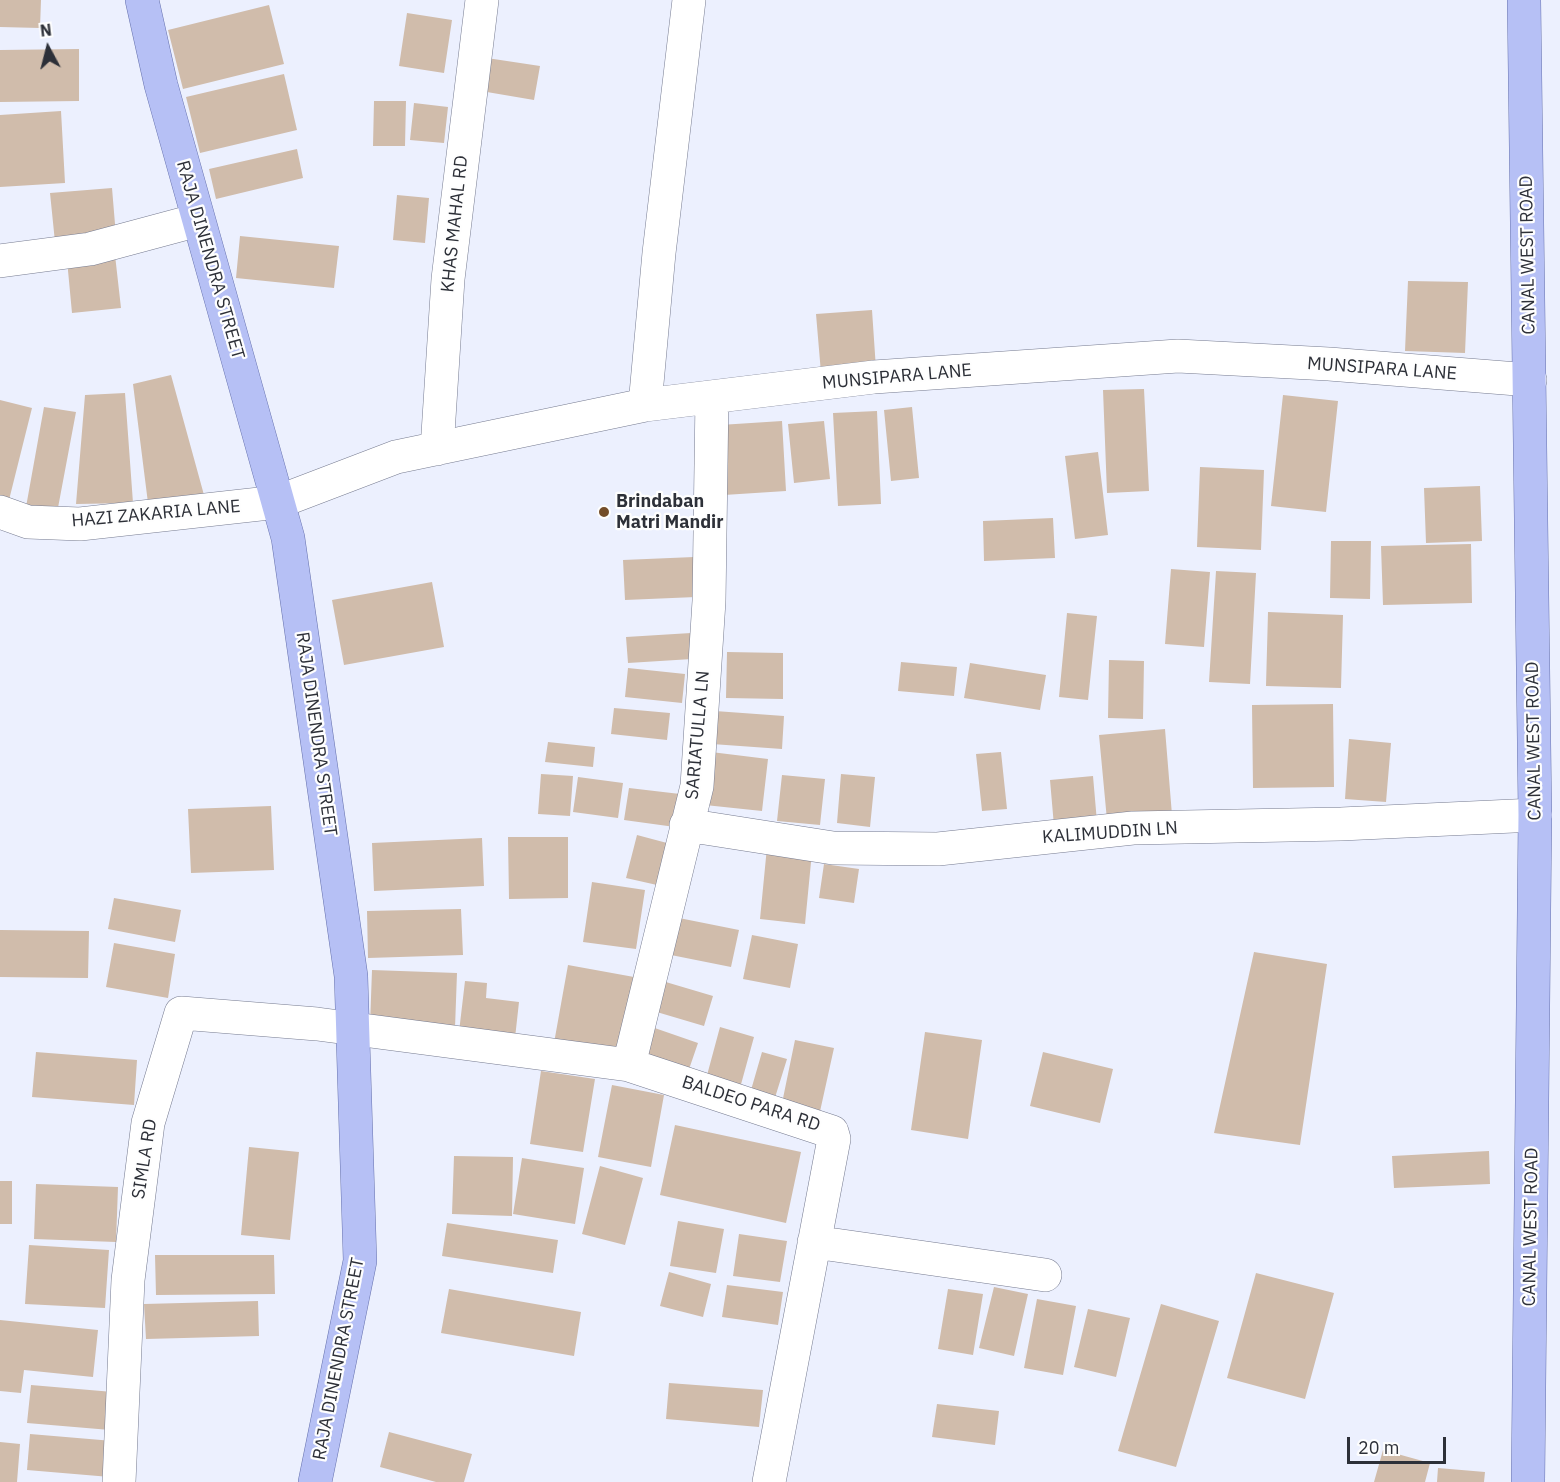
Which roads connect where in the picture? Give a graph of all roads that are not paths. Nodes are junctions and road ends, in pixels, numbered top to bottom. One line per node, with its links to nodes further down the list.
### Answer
1 (141, 0): 5 (main road, RAJA DINENDRA STREET)
2 (482, 0): 10 (street, KHAS MAHAL RD)
3 (689, 0): 9 (street)
4 (1524, 0): 7 (main road, CANAL WEST ROAD)
5 (198, 220): 6 (street); 11 (main road, RAJA DINENDRA STREET)
6 (0, 261)
7 (1530, 380): 8 (street, MUNSIPARA LANE); 13 (main road, CANAL WEST ROAD)
8 (712, 397): 9 (street, MUNSIPARA LANE); 14 (street, SARIATULLA LN)
9 (645, 405): 10 (street, MUNSIPARA LANE)
10 (437, 449): 11 (street, MUNSIPARA LANE)
11 (278, 502): 12 (street, HAZI ZAKARIA LANE); 15 (main road, RAJA DINENDRA STREET)
12 (0, 512)
13 (1535, 815): 14 (street, KALIMUDDIN LN); 22 (main road, CANAL WEST ROAD)
14 (687, 825): 16 (street, SARIATULLA LN)
15 (353, 1030): 16 (street, BALDEO PARA RD); 19 (street, SIMLA RD); 20 (main road, RAJA DINENDRA STREET)
16 (629, 1065): 17 (street, BALDEO PARA RD)
17 (814, 1242): 18 (street); 21 (street, BALDEO PARA RD)
18 (1045, 1275)
19 (119, 1482)
20 (315, 1482)
21 (769, 1482)
22 (1528, 1482)

